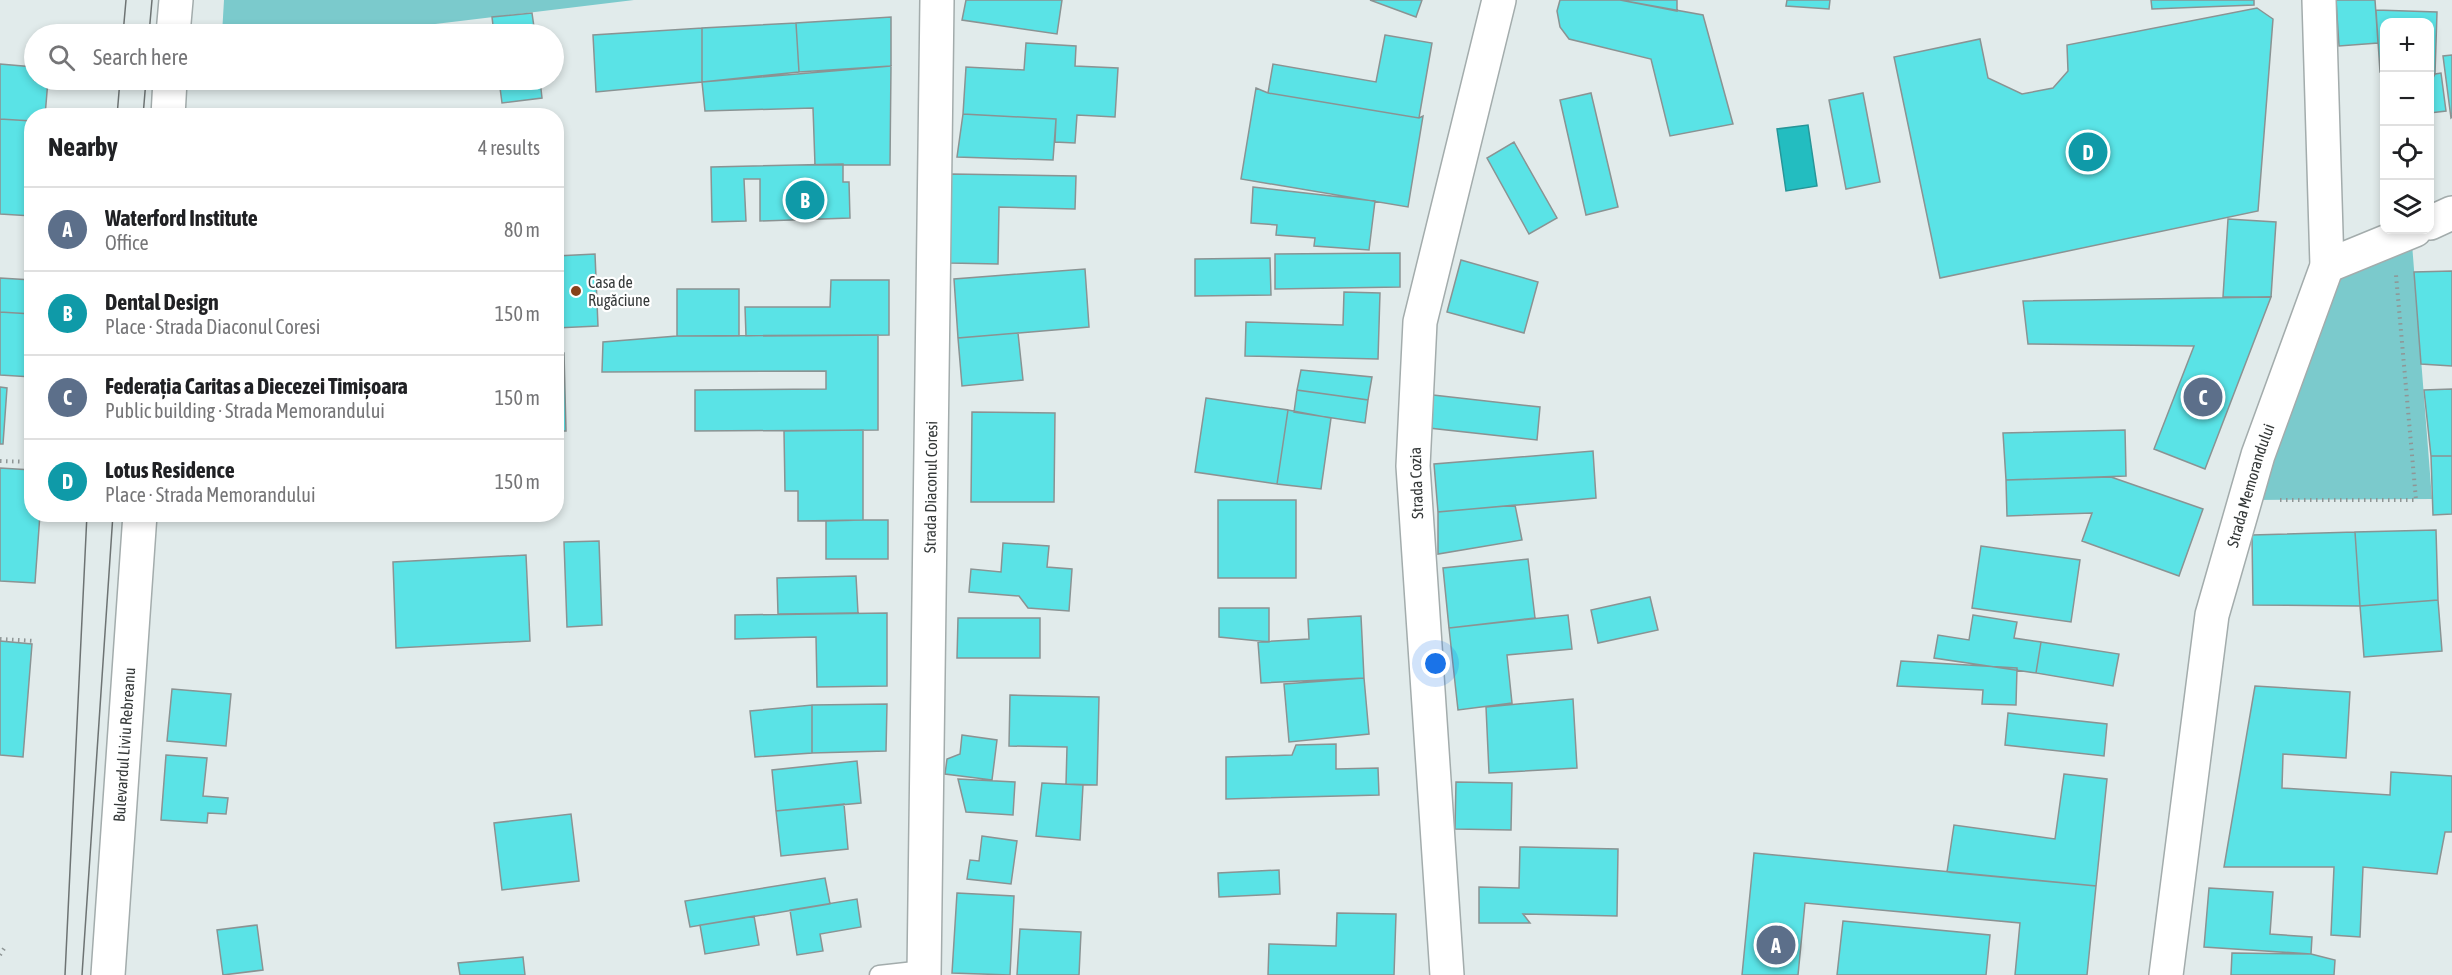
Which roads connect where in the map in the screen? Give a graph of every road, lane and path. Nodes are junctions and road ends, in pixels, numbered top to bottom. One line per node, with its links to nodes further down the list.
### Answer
1 (176, 0): 5 (street)
2 (937, 0): 20 (street, Strada Diaconul Coresi)
3 (1499, 0): 23 (street, Strada Cozia)
4 (2319, 0): 11 (street, Strada Memorandului)
5 (174, 24)
6 (169, 90): 7 (street)
7 (168, 108)
8 (2452, 213): 9 (street)
9 (2434, 221)
10 (2404, 234): 11 (street); 14 (path)
11 (2326, 266): 14 (street, Strada Memorandului)
12 (0, 461): 13 (path)
13 (24, 462)
14 (2245, 500): 24 (street, Strada Memorandului)
15 (139, 522): 21 (street, Bulevardul Liviu Rebreanu)
16 (0, 639): 17 (path)
17 (35, 641)
18 (5, 947): 19 (path)
19 (0, 956)
20 (924, 973): 22 (lane)
21 (108, 975)
22 (879, 975)
23 (1447, 975)
24 (2166, 975)

